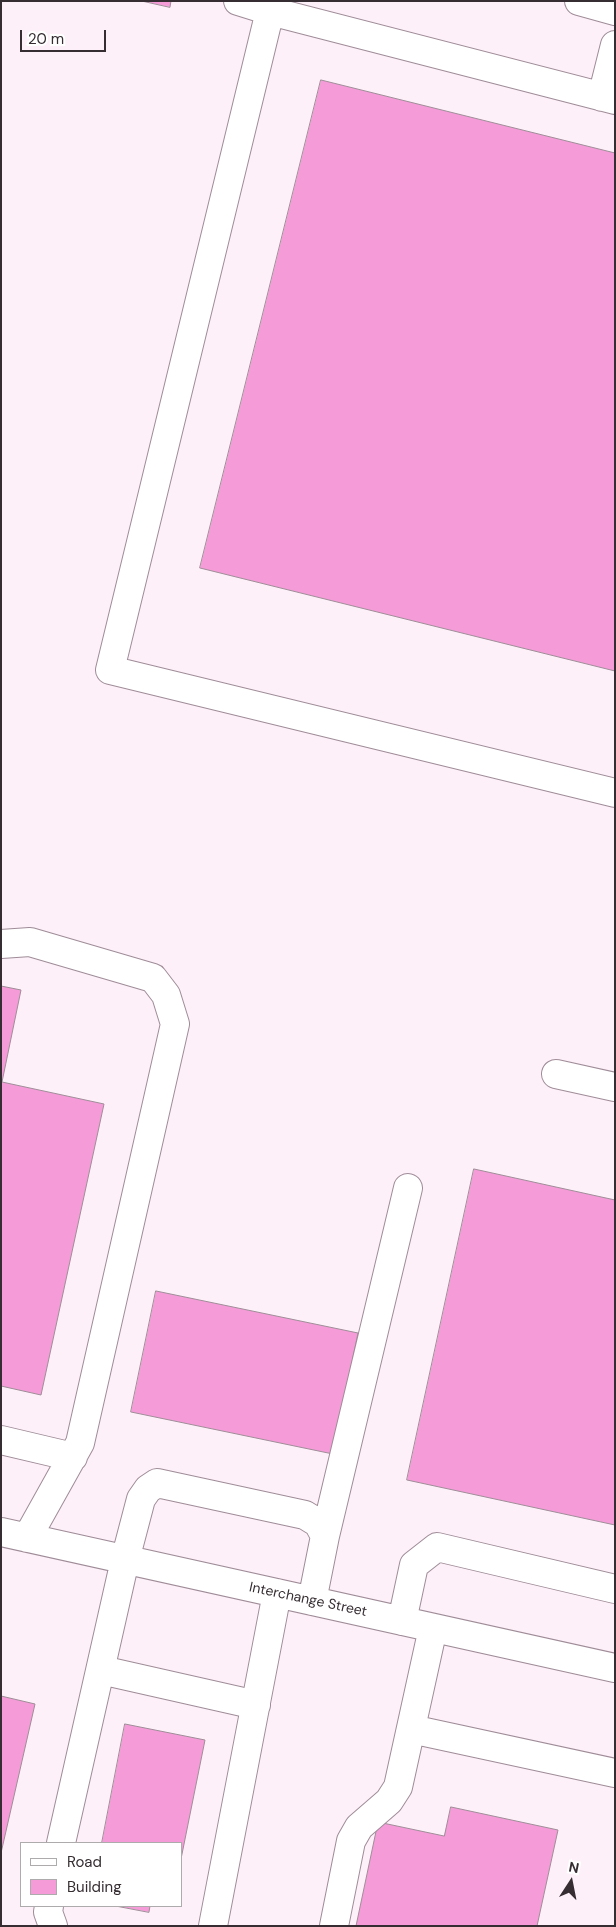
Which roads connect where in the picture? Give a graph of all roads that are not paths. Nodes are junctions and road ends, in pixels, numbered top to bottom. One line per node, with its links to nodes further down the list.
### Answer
1 (238, 1): 5 (street)
2 (579, 1): 4 (street)
3 (311, 11): 5 (street); 7 (street)
4 (615, 11)
5 (270, 12): 8 (street)
6 (615, 45): 7 (street)
7 (609, 98)
8 (615, 793)
9 (1, 944): 14 (street)
10 (556, 1074): 11 (street)
11 (615, 1087)
12 (408, 1188): 16 (street)
13 (1, 1440): 14 (street)
14 (73, 1457): 17 (street)
15 (1, 1532): 17 (street, Interchange Street)
16 (325, 1536): 18 (street); 21 (street)
17 (27, 1538): 18 (street, Interchange Street)
18 (125, 1560): 20 (street, Interchange Street); 25 (street)
19 (615, 1588): 22 (street)
20 (277, 1594): 21 (street, Interchange Street); 26 (street)
21 (312, 1601): 22 (street, Interchange Street)
22 (402, 1621): 23 (street, Interchange Street)
23 (433, 1628): 24 (street, Interchange Street); 27 (street)
24 (615, 1668)
25 (101, 1670): 26 (street); 29 (street)
26 (256, 1705): 32 (street)
27 (410, 1729): 28 (street); 33 (street)
28 (615, 1773)
29 (61, 1842)
30 (49, 1907): 31 (street)
31 (53, 1926)
32 (213, 1926)
33 (334, 1926)

